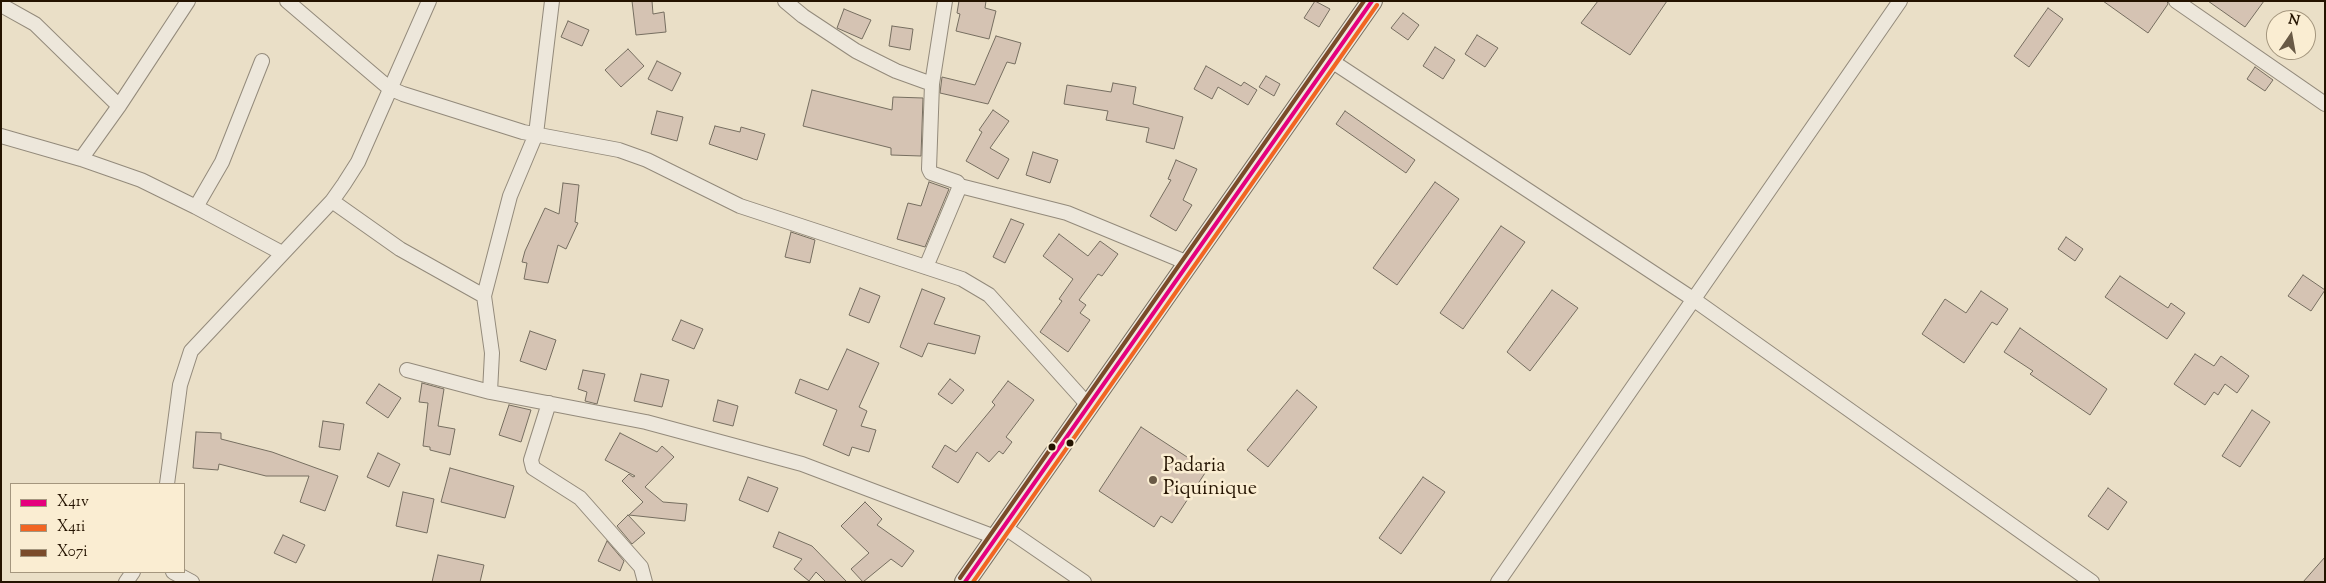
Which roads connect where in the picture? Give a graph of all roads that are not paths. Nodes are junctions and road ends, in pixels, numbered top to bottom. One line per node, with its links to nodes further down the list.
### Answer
1 (188, 1): 16 (street)
2 (287, 1): 14 (street)
3 (429, 1): 14 (street)
4 (552, 1): 17 (street)
5 (785, 1): 13 (street)
6 (946, 1): 13 (street)
7 (1372, 1): 11 (main road)
8 (1900, 1): 27 (street)
9 (2176, 1): 15 (street)
10 (1, 5): 16 (street)
11 (1330, 60): 24 (main road); 27 (street)
12 (262, 61): 22 (street)
13 (932, 84): 20 (street)
14 (390, 88): 17 (street); 21 (street)
15 (2325, 104)
16 (119, 106): 19 (street)
17 (536, 134): 25 (street); 26 (street)
18 (1, 136): 19 (street)
19 (80, 158): 22 (street)
20 (960, 186): 24 (street); 25 (street)
21 (332, 201): 23 (street); 26 (street)
22 (196, 207): 23 (street)
23 (282, 253): 32 (street)
24 (1188, 263): 31 (main road)
25 (926, 267): 31 (street)
26 (484, 296): 29 (street)
27 (1693, 299): 39 (street); 40 (street)
28 (406, 370): 29 (street)
29 (490, 392): 30 (street)
30 (549, 403): 33 (street); 36 (street)
31 (1088, 405): 33 (main road)
32 (167, 483)
33 (1000, 532): 37 (main road); 38 (street)
34 (175, 573): 35 (street)
35 (192, 582)
36 (645, 582)
37 (965, 582)
38 (1084, 582)
39 (1498, 582)
40 (2092, 582)

